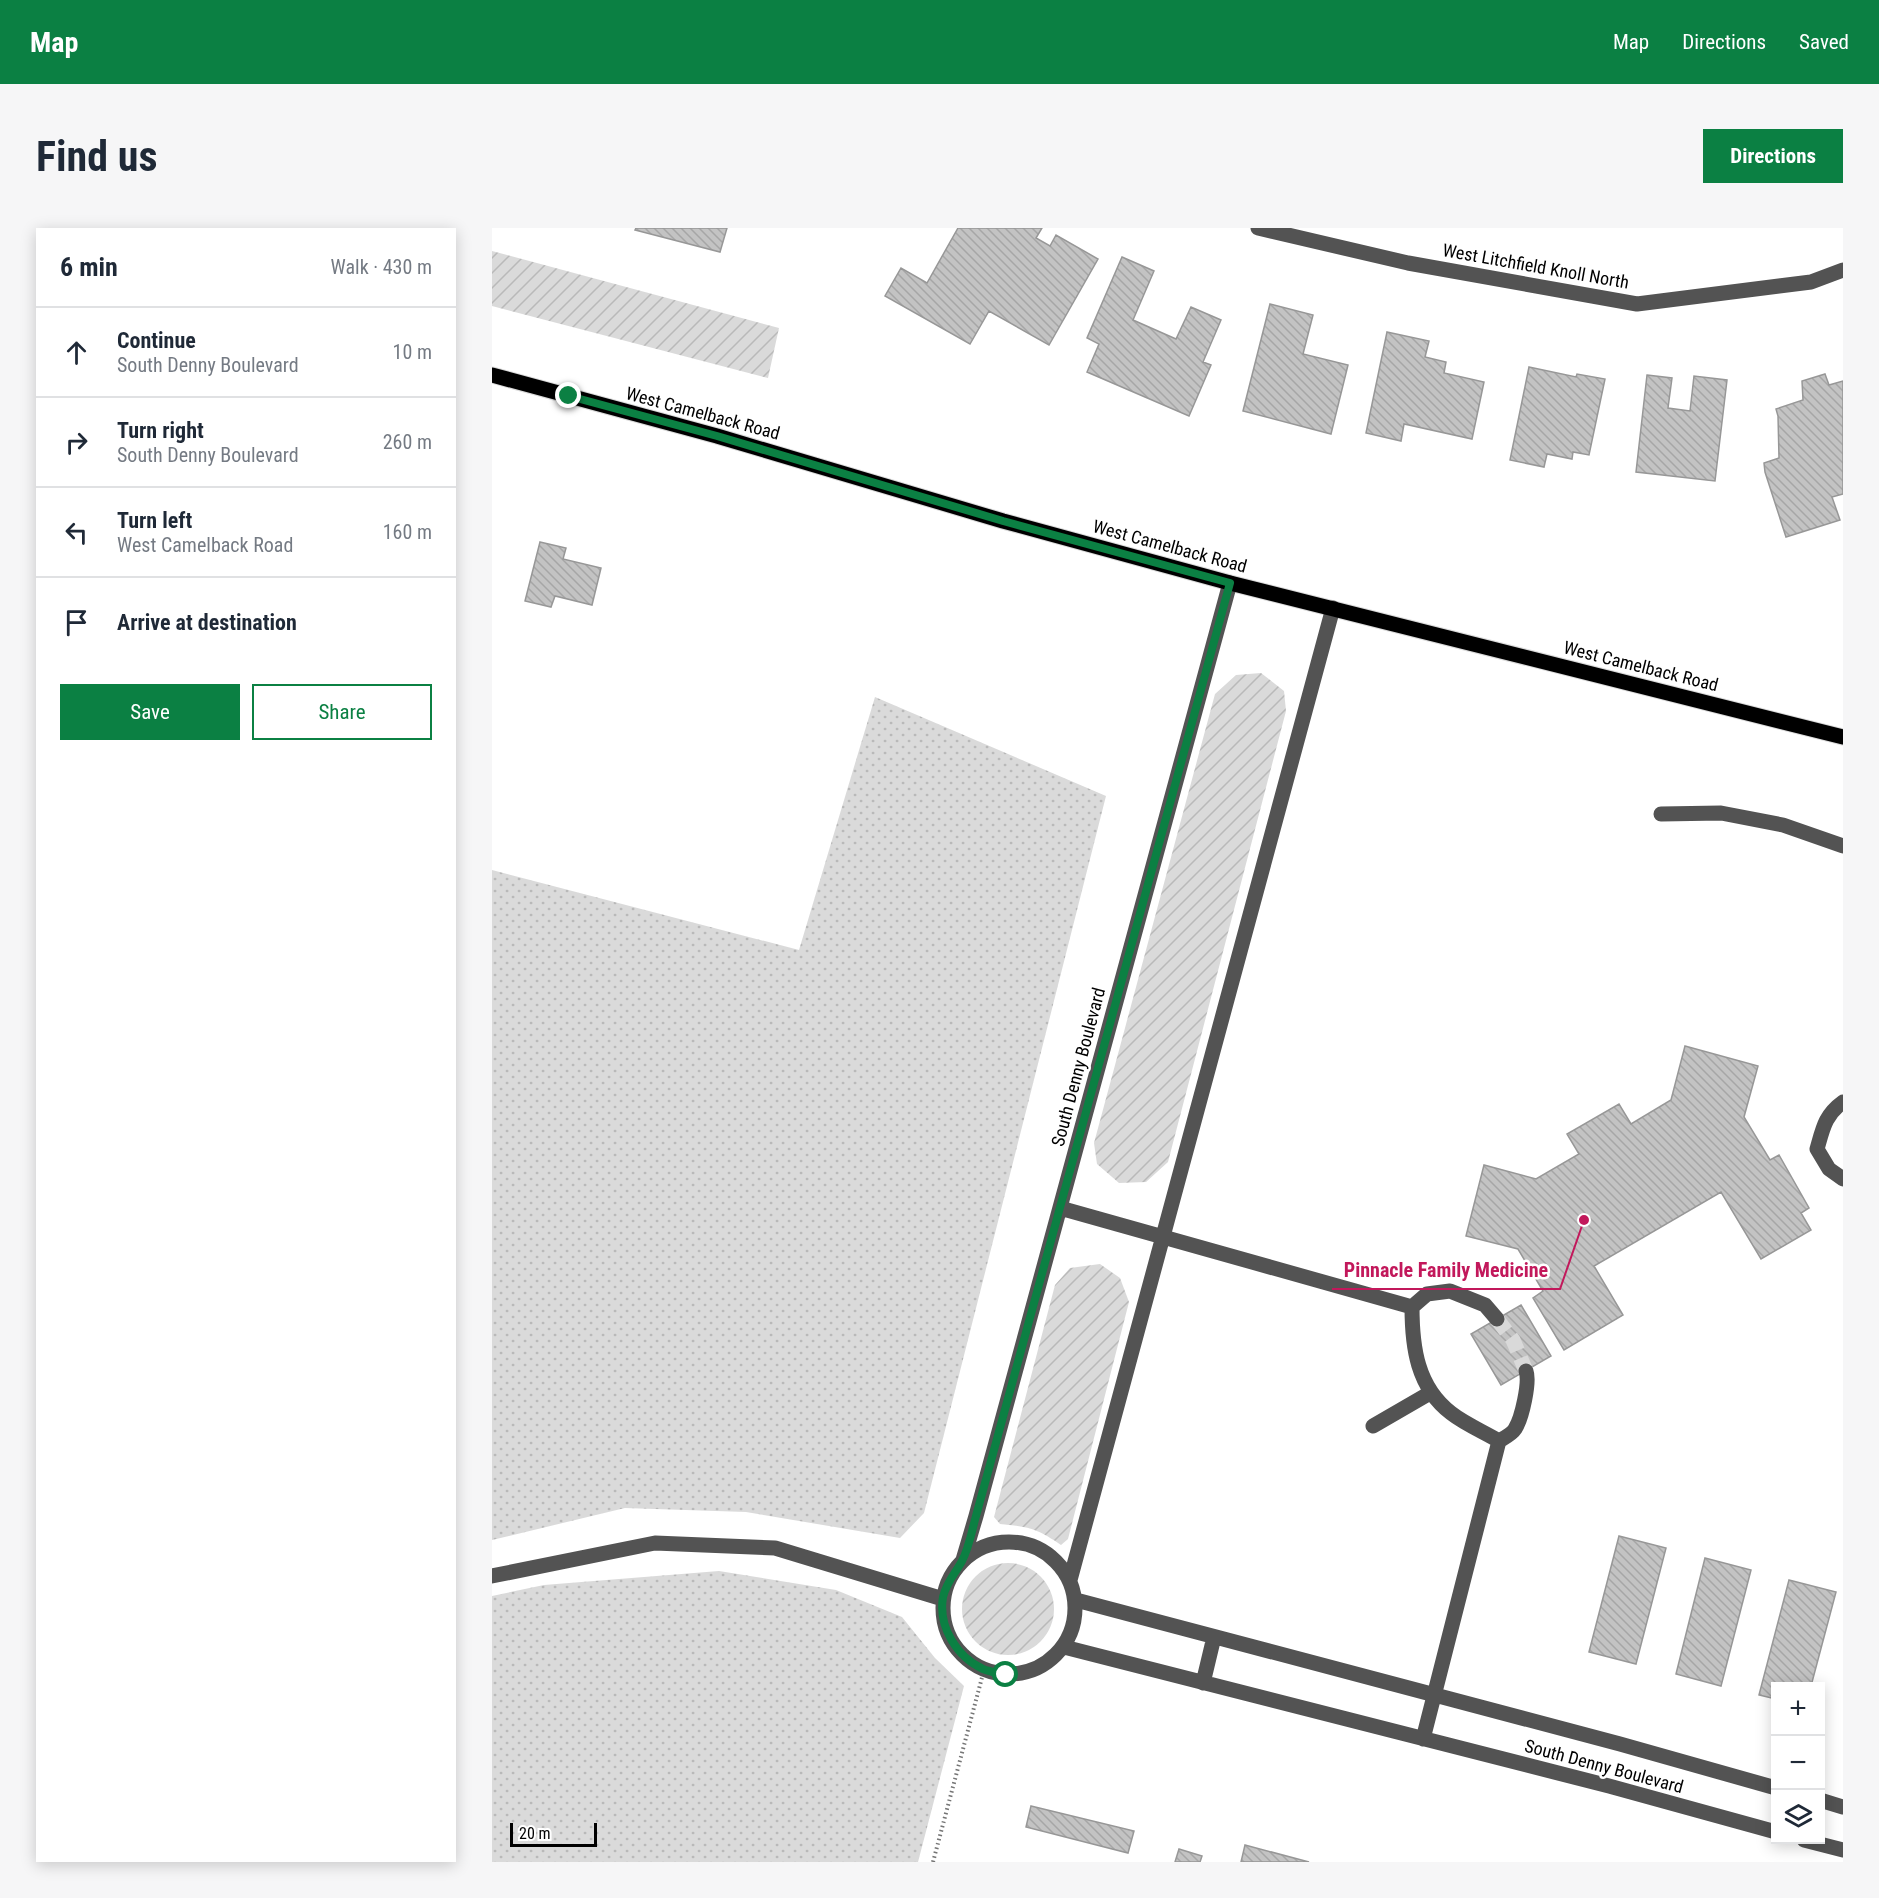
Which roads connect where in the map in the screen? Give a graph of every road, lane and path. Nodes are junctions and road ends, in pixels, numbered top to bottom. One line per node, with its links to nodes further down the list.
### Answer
1 (1258, 228): 2 (street, West Litchfield Knoll North)
2 (1843, 270)
3 (492, 375): 4 (main road, West Camelback Road)
4 (1230, 583): 5 (main road, West Camelback Road); 11 (street, South Denny Boulevard)
5 (1333, 608): 6 (main road, West Camelback Road); 12 (street)
6 (1843, 737)
7 (1661, 814): 8 (street)
8 (1843, 846)
9 (1843, 1102): 10 (street)
10 (1843, 1179)
11 (1060, 1208): 12 (street); 19 (street, South Denny Boulevard)
12 (1164, 1236): 13 (street); 21 (street)
13 (1412, 1307): 14 (street); 16 (street)
14 (1497, 1319)
15 (1526, 1371): 18 (street)
16 (1430, 1393): 17 (street); 18 (street)
17 (1373, 1426)
18 (1499, 1441): 28 (street)
19 (963, 1560): 21 (street, South Denny Boulevard); 22 (street, South Denny Boulevard)
20 (492, 1576): 22 (street)
21 (1070, 1580): 23 (street, South Denny Boulevard)
22 (943, 1599): 26 (street, South Denny Boulevard)
23 (1076, 1600): 24 (street, South Denny Boulevard); 25 (street, South Denny Boulevard)
24 (1214, 1637): 27 (street); 28 (street, South Denny Boulevard)
25 (1064, 1647): 26 (street, South Denny Boulevard); 27 (street, South Denny Boulevard)
26 (984, 1670): 36 (path)
27 (1203, 1683): 29 (street, South Denny Boulevard)
28 (1434, 1694): 29 (street); 30 (street, South Denny Boulevard)
29 (1423, 1739): 33 (street, South Denny Boulevard)
30 (1771, 1787)
31 (1825, 1801): 32 (street)
32 (1843, 1807)
33 (1771, 1831)
34 (1822, 1844): 35 (street)
35 (1843, 1850)
36 (933, 1862)

